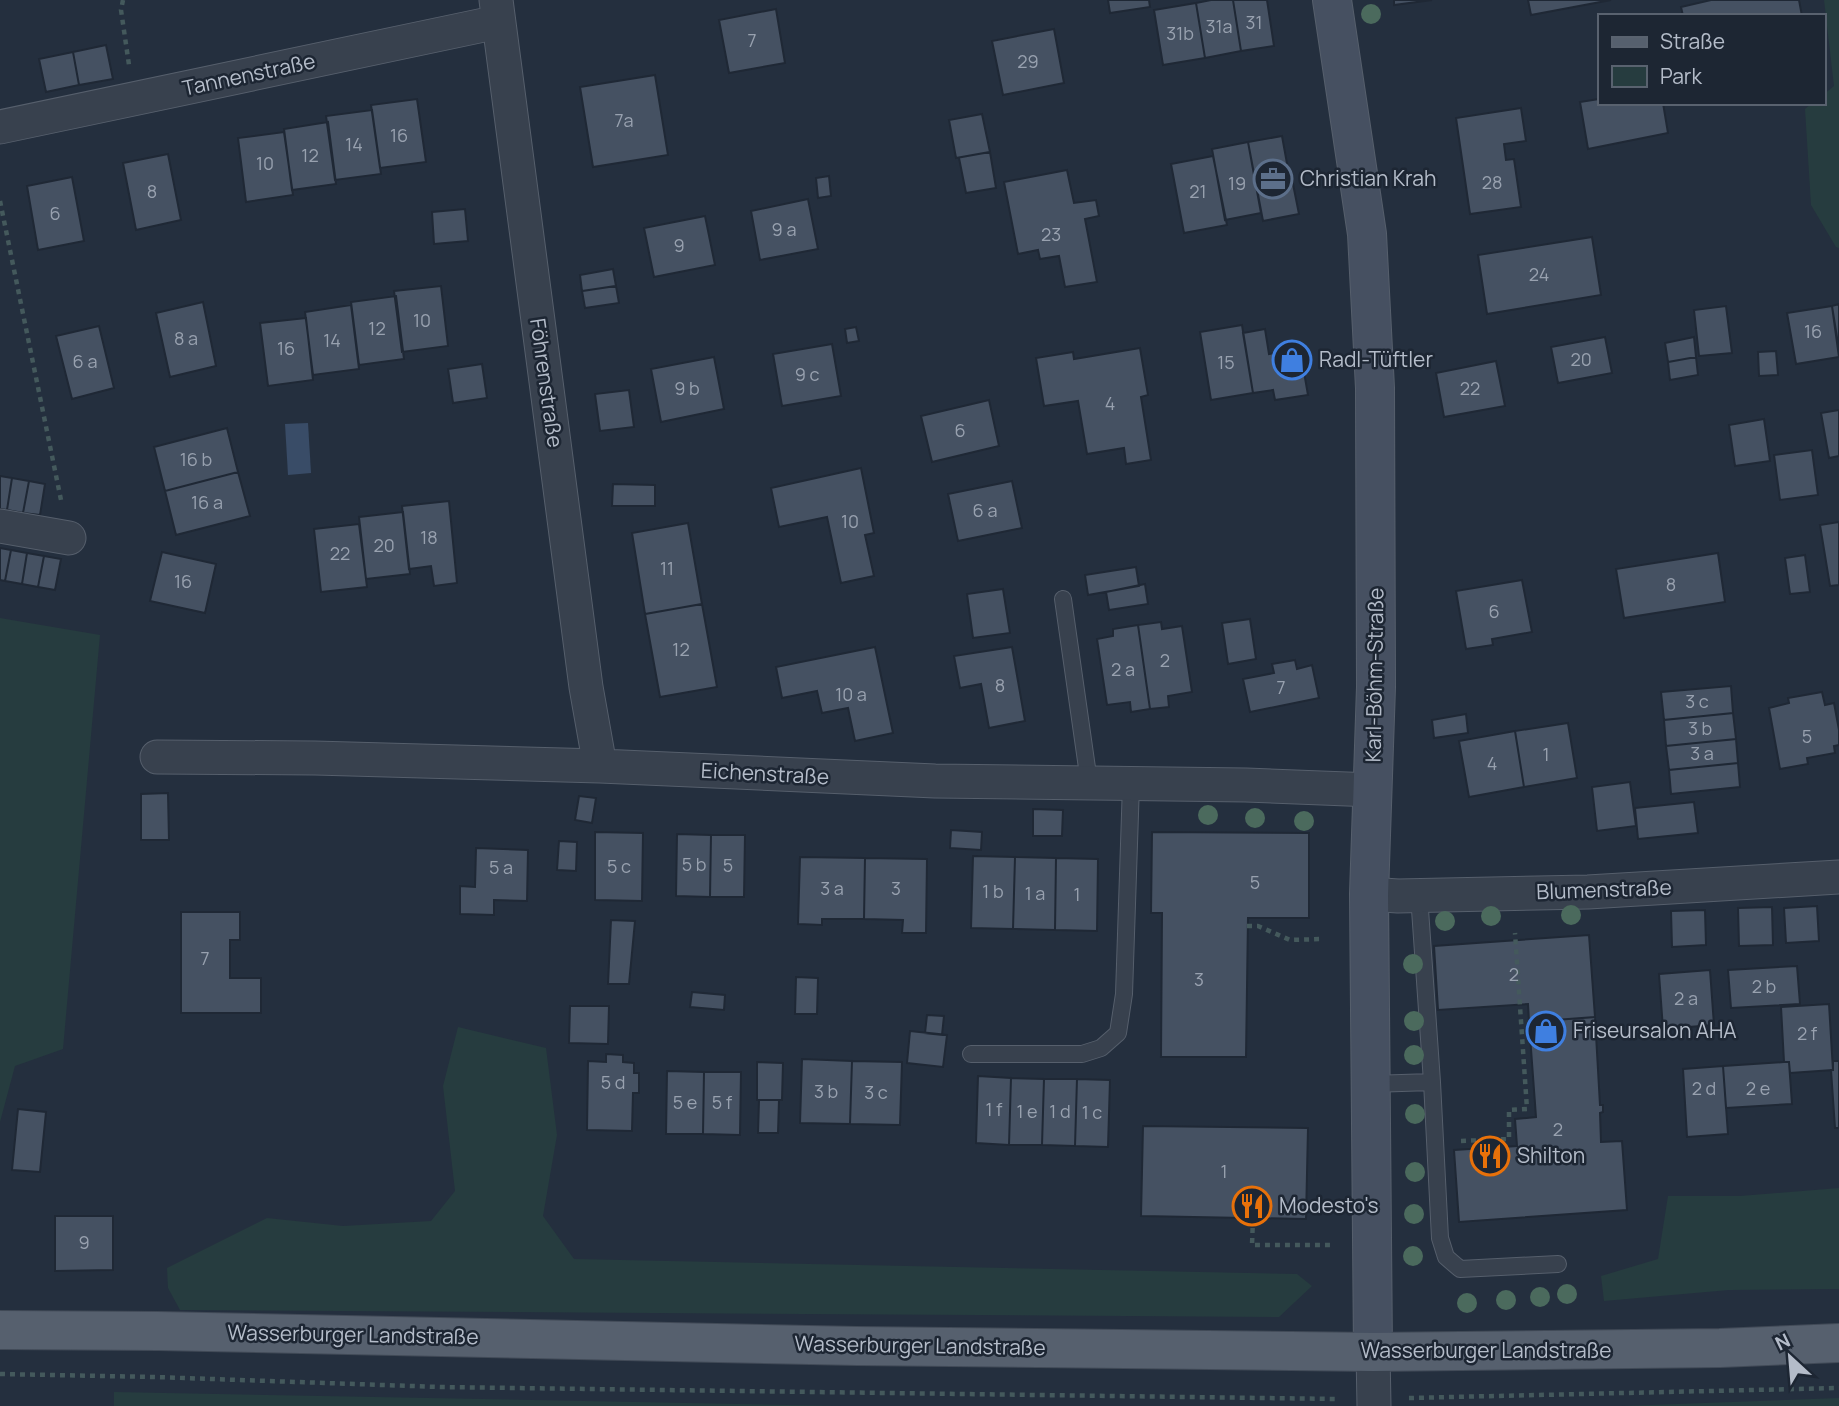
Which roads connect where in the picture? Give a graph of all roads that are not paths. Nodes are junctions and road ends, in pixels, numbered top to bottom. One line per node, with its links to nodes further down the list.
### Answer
1 (1332, 0): 11 (street, Karl-Böhm-Straße)
2 (497, 11): 3 (street, Tannenstraße); 8 (street, Föhrenstraße)
3 (0, 127)
4 (0, 526): 5 (street)
5 (69, 538)
6 (1063, 599): 9 (lane)
7 (157, 757): 8 (street, Eichenstraße)
8 (600, 766): 9 (street, Eichenstraße)
9 (1089, 782): 10 (street, Eichenstraße)
10 (1131, 784): 11 (street, Eichenstraße); 15 (lane)
11 (1373, 790): 13 (street, Karl-Böhm-Straße)
12 (1839, 877): 14 (street, Blumenstraße)
13 (1369, 894): 14 (street, Blumenstraße); 17 (street, Karl-Böhm-Straße)
14 (1419, 895): 16 (lane)
15 (971, 1054)
16 (1432, 1082): 17 (lane); 18 (lane)
17 (1371, 1084): 21 (street, Karl-Böhm-Straße)
18 (1558, 1264)
19 (0, 1330): 21 (main road, Wasserburger Landstraße)
20 (1839, 1343): 21 (main road, Wasserburger Landstraße)
21 (1373, 1352): 22 (street)
22 (1374, 1403)

